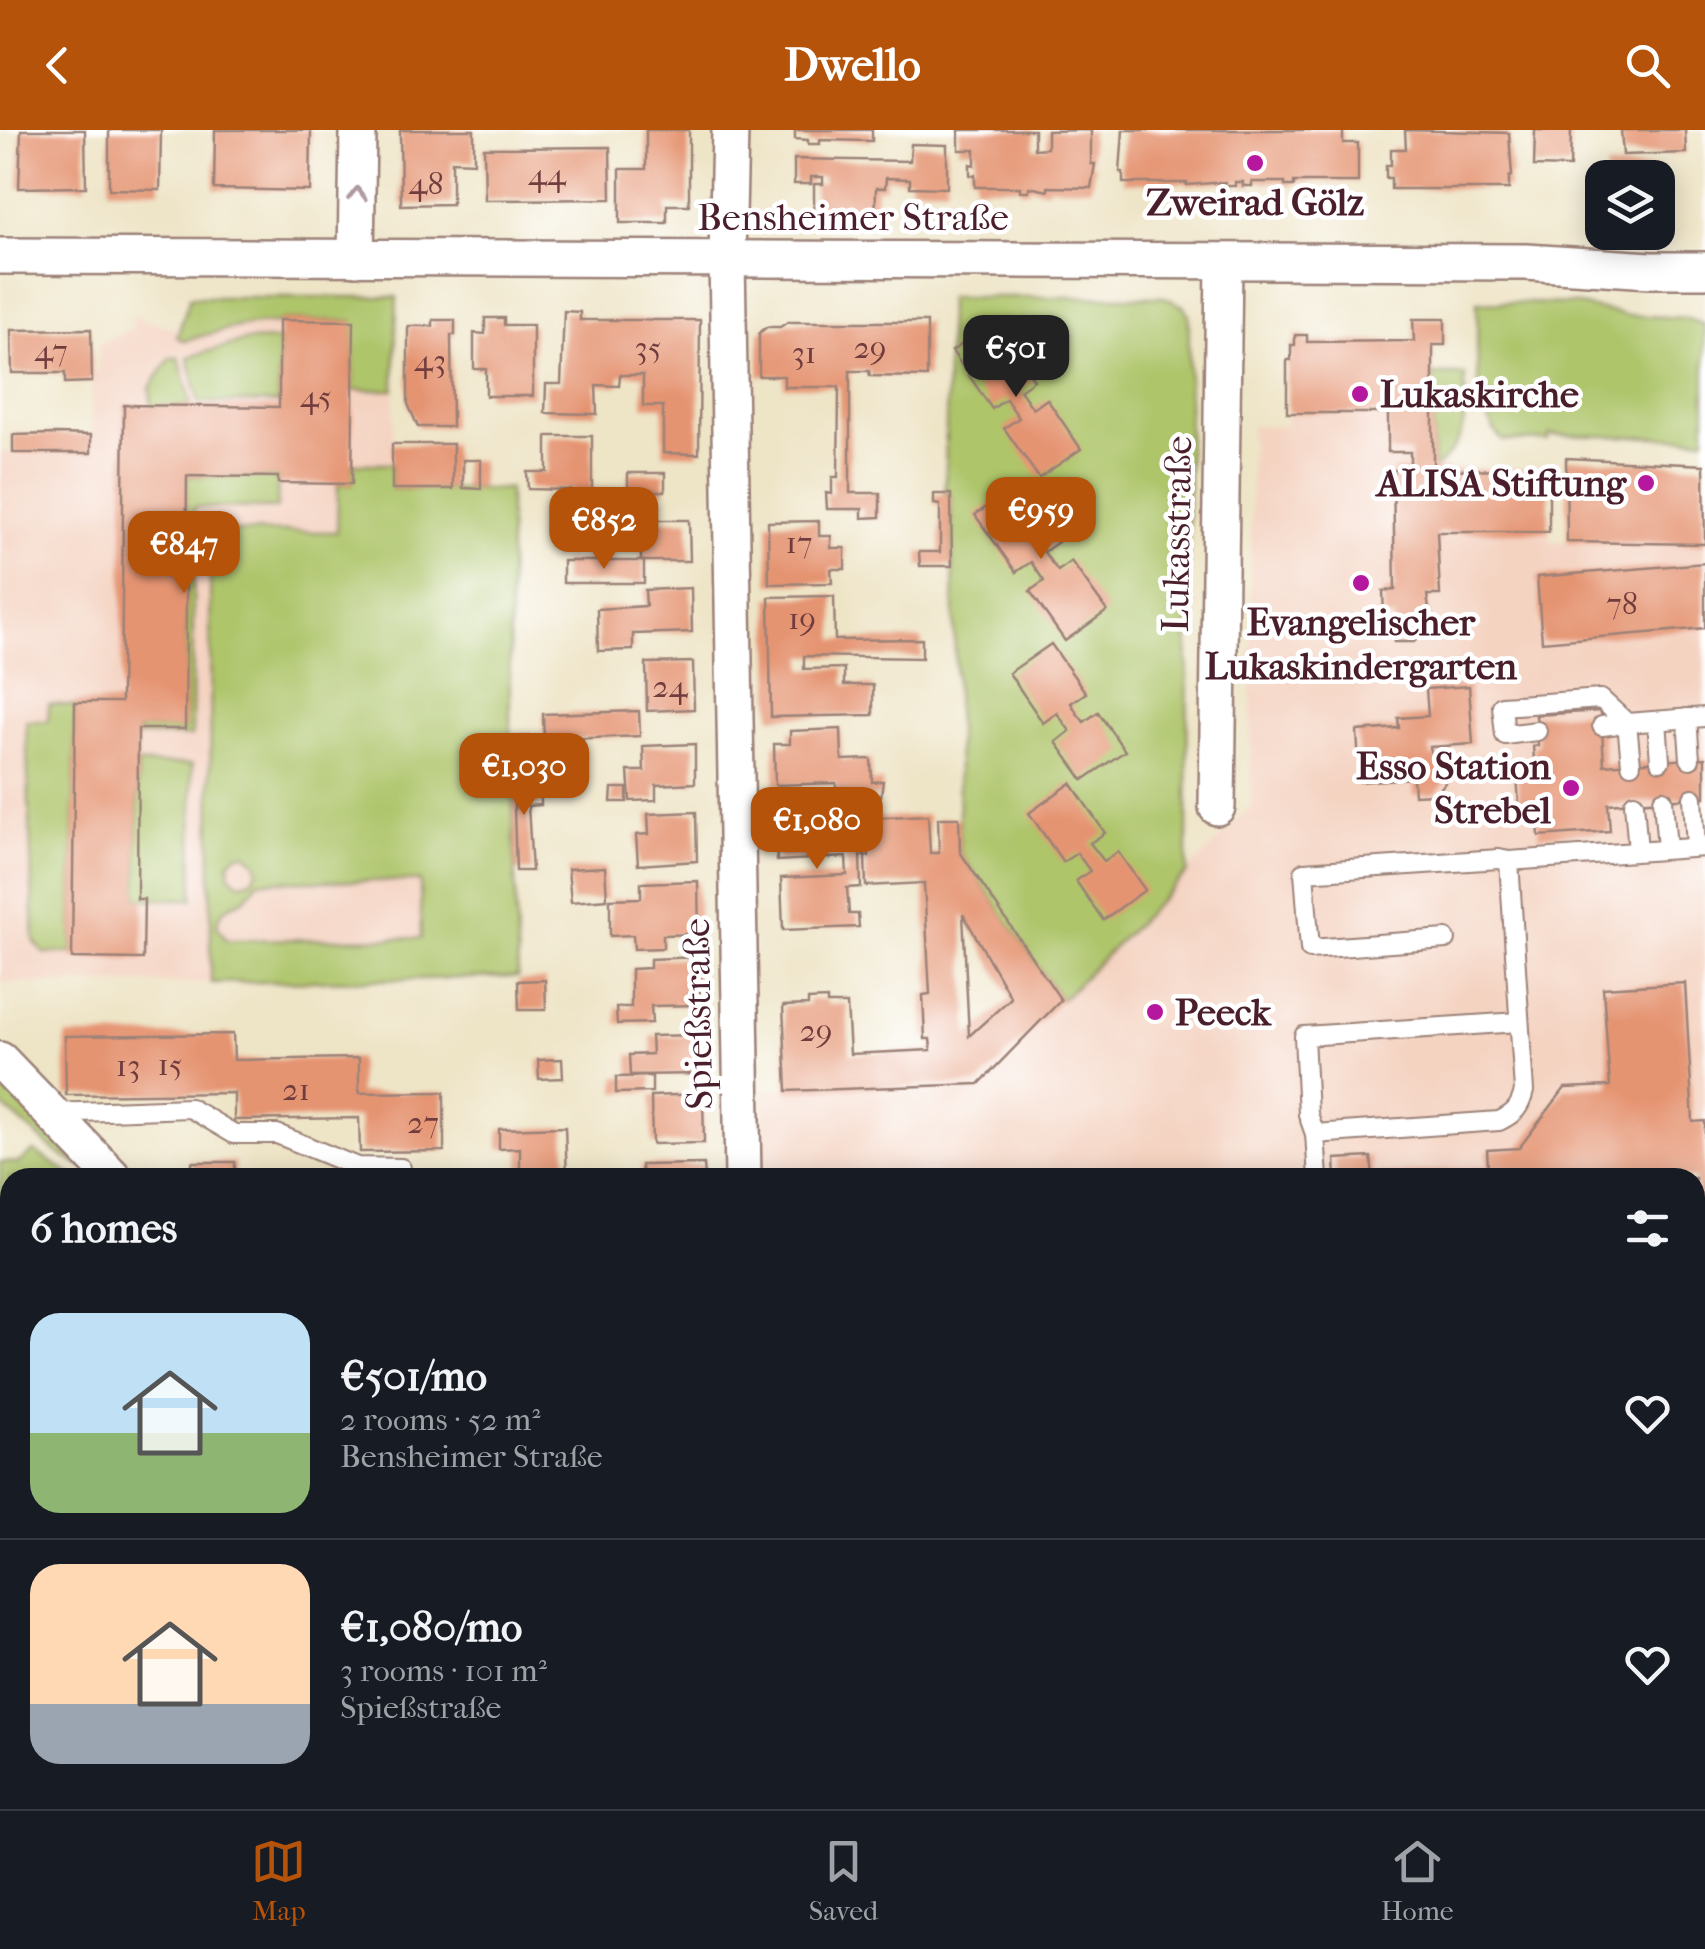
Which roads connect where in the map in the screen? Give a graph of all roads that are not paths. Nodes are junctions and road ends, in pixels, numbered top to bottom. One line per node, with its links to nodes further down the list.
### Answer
1 (358, 130): 4 (street, one-way to 1)
2 (730, 130): 5 (street, Spießstraße)
3 (0, 256): 4 (street, Bensheimer Straße)
4 (356, 258): 5 (street, Bensheimer Straße)
5 (728, 258): 6 (street, Bensheimer Straße); 31 (street, Spießstraße)
6 (1224, 262): 7 (street, Bensheimer Straße); 19 (street, Lukasstraße)
7 (1705, 270)
8 (1696, 717): 9 (lane); 13 (lane)
9 (1656, 721): 10 (lane); 14 (lane)
10 (1627, 723): 11 (lane); 12 (lane); 15 (lane)
11 (1602, 726)
12 (1536, 731)
13 (1690, 759)
14 (1660, 761)
15 (1630, 764)
16 (1692, 798): 20 (lane)
17 (1663, 800): 21 (lane)
18 (1634, 802): 22 (lane)
19 (1217, 808)
20 (1701, 847): 21 (lane)
21 (1667, 850): 22 (lane)
22 (1638, 852): 23 (lane)
23 (1509, 862): 24 (lane); 25 (lane)
24 (1446, 939)
25 (1520, 1022): 28 (lane); 28 (lane)
26 (0, 1060): 27 (street)
27 (52, 1113): 29 (street); 30 (lane)
28 (1315, 1134): 32 (lane)
29 (104, 1168)
30 (401, 1168)
31 (743, 1168)
32 (1317, 1168)

